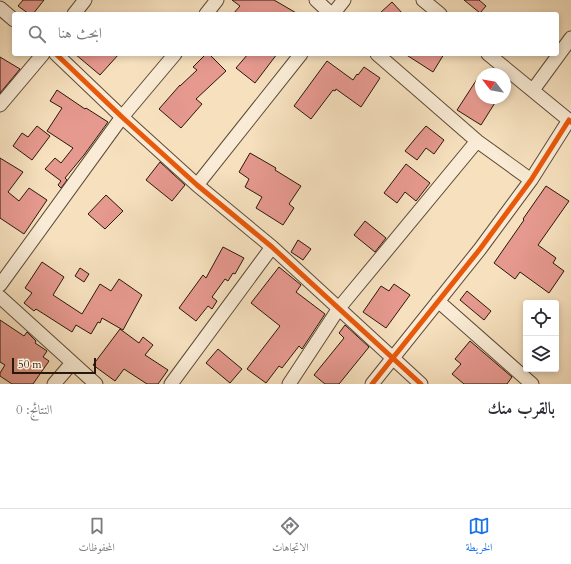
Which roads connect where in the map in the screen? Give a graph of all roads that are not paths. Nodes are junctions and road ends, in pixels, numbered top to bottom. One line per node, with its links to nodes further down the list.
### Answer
1 (85, 0): 7 (street)
2 (217, 0): 8 (street)
3 (316, 0): 9 (street)
4 (344, 0): 10 (street)
5 (423, 0): 11 (street)
6 (0, 8): 12 (street)
7 (76, 12)
8 (208, 12)
9 (330, 12)
10 (334, 12)
11 (438, 12)
12 (12, 18)
13 (571, 38): 14 (street)
14 (559, 54)
15 (41, 56): 23 (street)
16 (58, 56): 24 (street)
17 (173, 56): 24 (street)
18 (299, 56): 28 (street)
19 (379, 56): 26 (street)
20 (490, 56): 22 (street)
21 (558, 56): 22 (street)
22 (533, 90): 25 (street)
23 (0, 105)
24 (122, 117): 28 (street); 30 (street)
25 (570, 121): 27 (street)
26 (477, 141): 27 (street); 33 (street)
27 (531, 180): 32 (street)
28 (197, 185): 29 (street)
29 (272, 247): 33 (street); 39 (street)
30 (0, 285)
31 (0, 297): 35 (street)
32 (438, 301): 34 (street); 42 (street)
33 (339, 308): 34 (street); 36 (street)
34 (393, 358): 40 (street); 41 (street)
35 (72, 363): 37 (street); 38 (street)
36 (293, 382)
37 (54, 384)
38 (96, 384)
39 (170, 384)
40 (372, 384)
41 (421, 384)
42 (532, 384)

